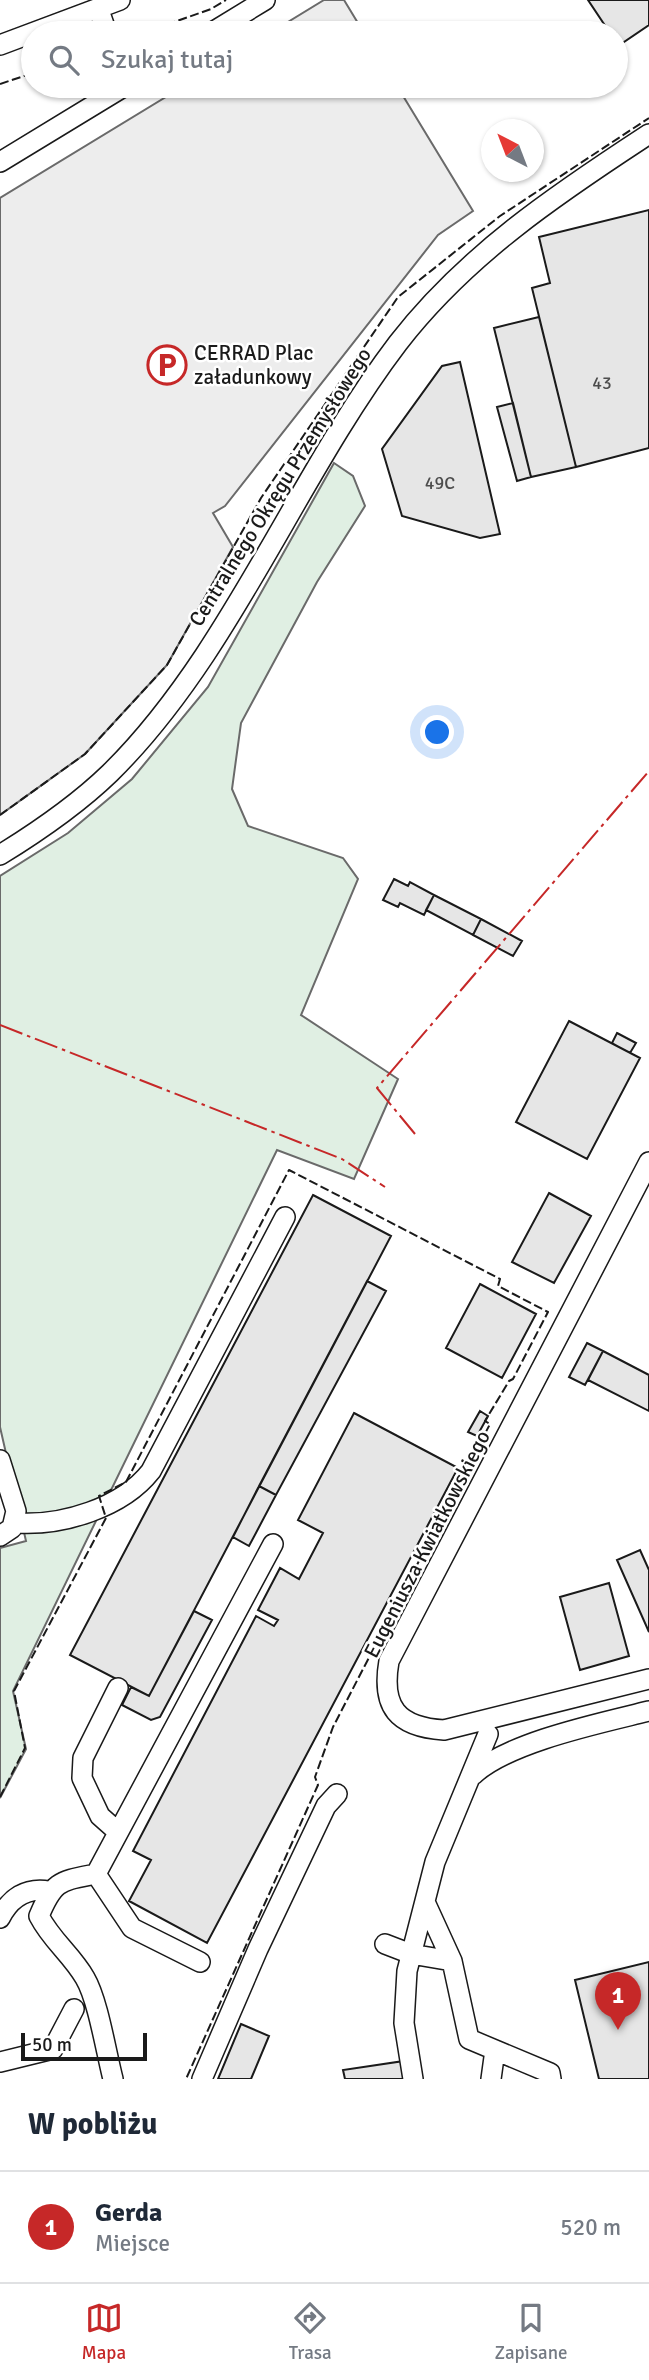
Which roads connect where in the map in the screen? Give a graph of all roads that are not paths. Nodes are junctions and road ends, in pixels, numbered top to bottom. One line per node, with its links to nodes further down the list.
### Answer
1 (120, 0): 3 (street)
2 (265, 0): 6 (street)
3 (99, 10): 4 (street); 5 (street)
4 (68, 21)
5 (103, 21)
6 (231, 21)
7 (21, 38): 8 (street)
8 (0, 45)
9 (104, 98): 11 (street)
10 (649, 134): 12 (street, Centralnego Okręgu Przemysłowego)
11 (0, 162)
12 (0, 855)
13 (649, 1162): 19 (street, Eugeniusza Kwiatkowskiego)
14 (285, 1217): 16 (street)
15 (0, 1460): 16 (street)
16 (16, 1522): 17 (street)
17 (0, 1536)
18 (273, 1544): 25 (street)
19 (649, 1679)
20 (118, 1688): 25 (street)
21 (649, 1711): 23 (street)
22 (488, 1734): 23 (street)
23 (472, 1776): 28 (street)
24 (335, 1792): 38 (street)
25 (118, 1832): 26 (street)
26 (96, 1874): 27 (street); 33 (street)
27 (49, 1891): 29 (street); 37 (street)
28 (425, 1902): 31 (street); 32 (street)
29 (0, 1918)
30 (385, 1944): 31 (street)
31 (411, 1954): 32 (street); 39 (street)
32 (452, 1961): 35 (street)
33 (200, 1962)
34 (74, 2009): 36 (street)
35 (495, 2050): 40 (street); 41 (street)
36 (0, 2062)
37 (113, 2079)
38 (202, 2079)
39 (413, 2079)
40 (491, 2079)
41 (551, 2079)

